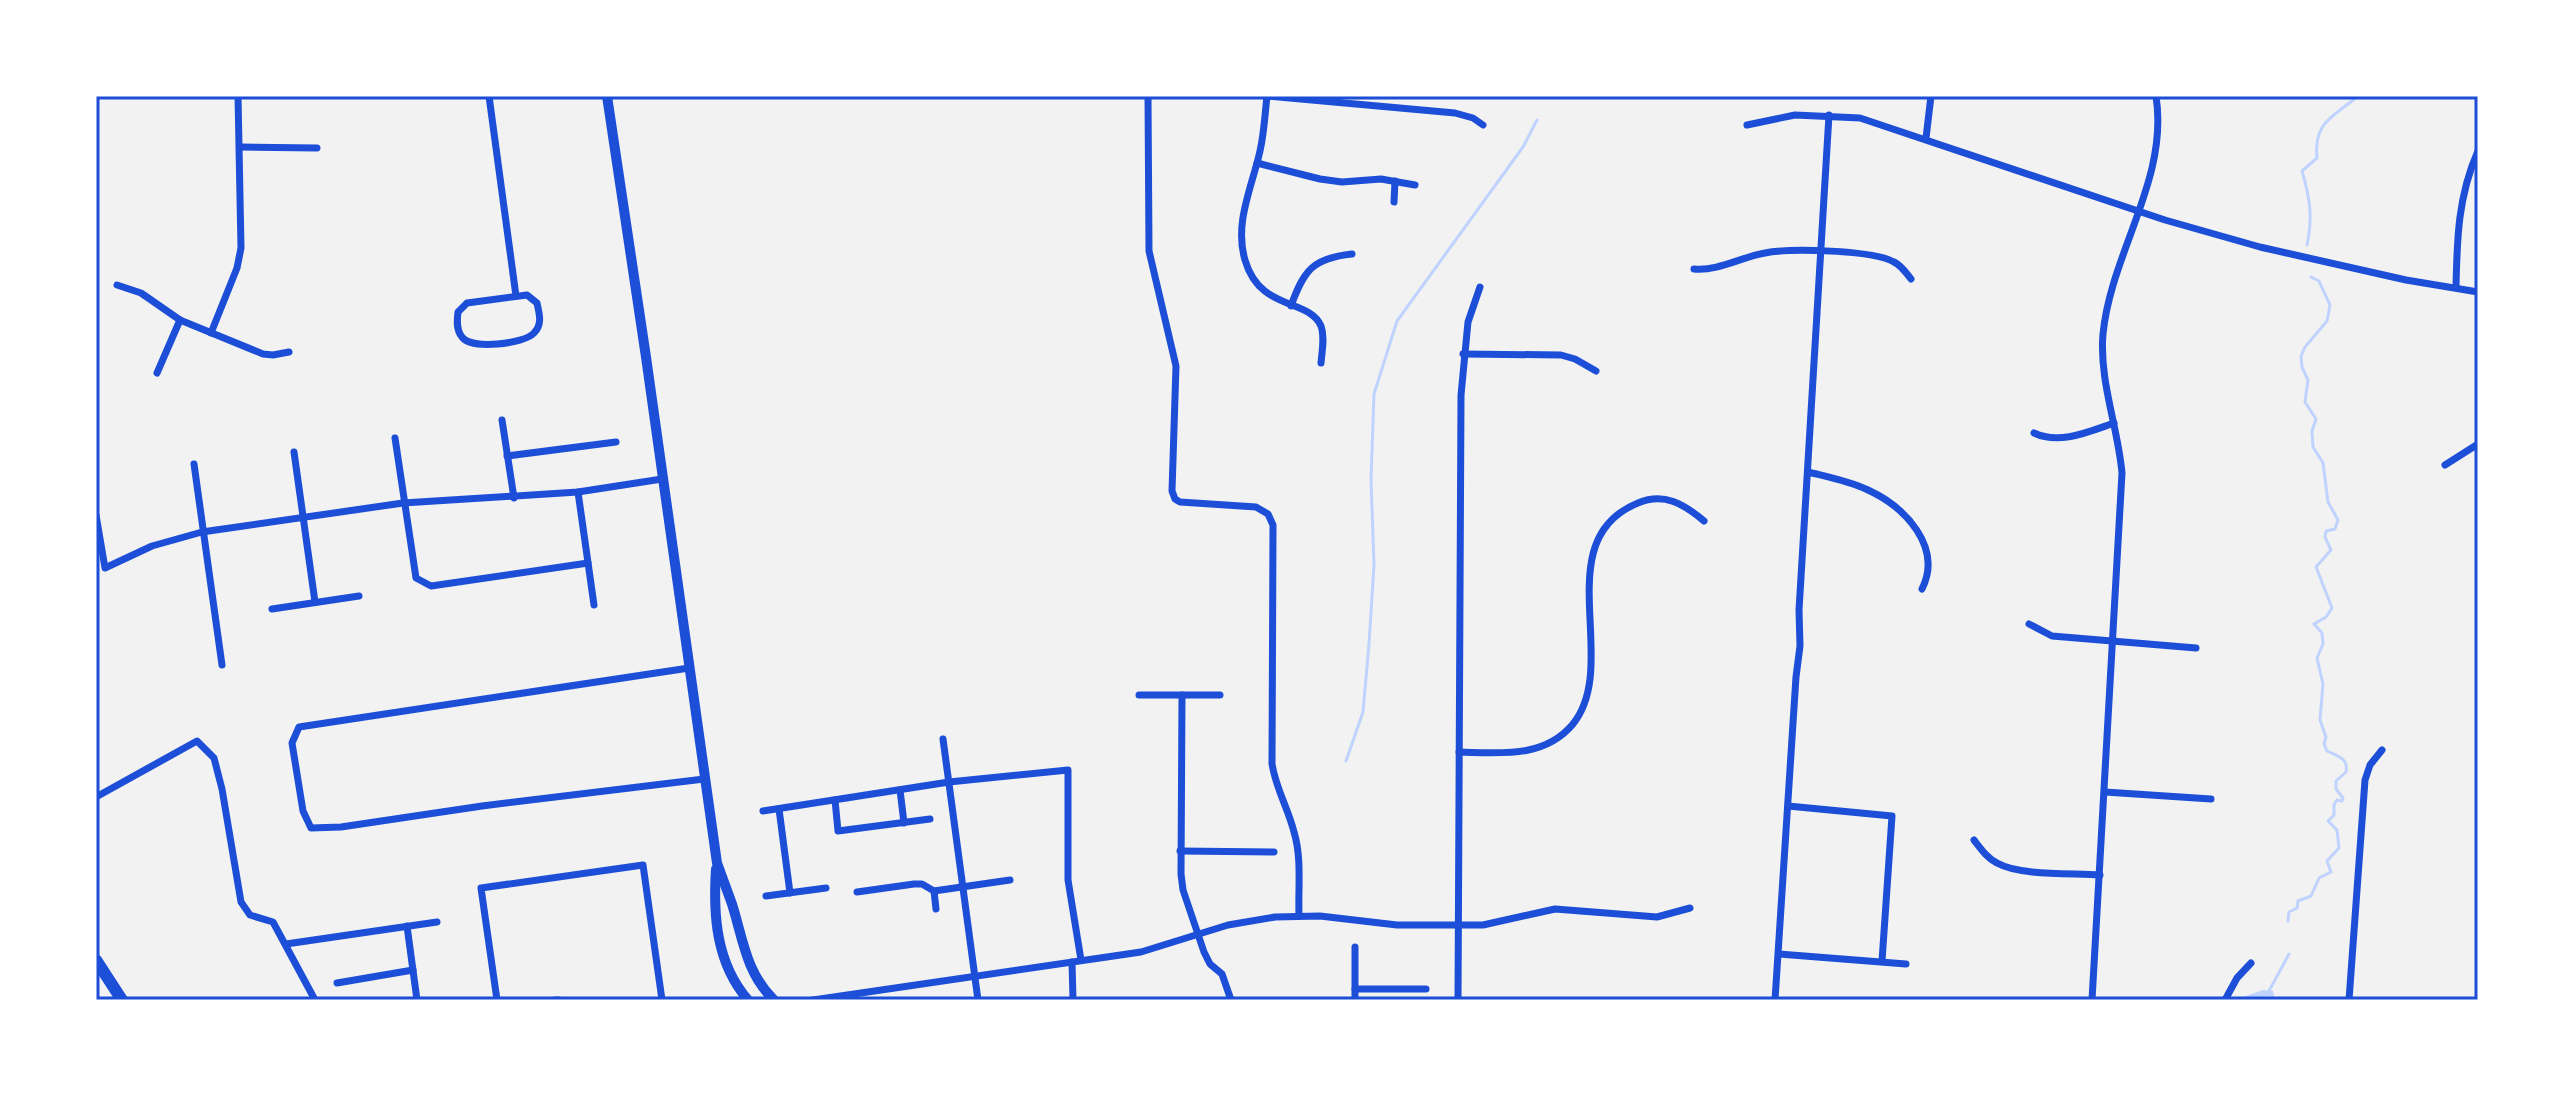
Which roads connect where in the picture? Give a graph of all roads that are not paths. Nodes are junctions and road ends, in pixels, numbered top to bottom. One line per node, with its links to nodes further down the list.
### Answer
1 (238, 96): 13 (street)
2 (489, 96): 29 (street)
3 (607, 96): 49 (main road)
4 (1148, 96): 100 (street)
5 (1267, 96): 8 (street); 16 (street)
6 (1931, 96): 12 (street)
7 (2156, 96): 20 (street)
8 (1367, 100): 10 (street)
9 (1829, 115): 11 (street); 12 (street); 21 (street)
10 (1483, 125)
11 (1747, 125)
12 (1926, 138): 20 (street)
13 (241, 147): 14 (street); 32 (street)
14 (317, 148)
15 (2478, 151): 27 (street)
16 (1257, 163): 17 (street); 30 (street)
17 (1395, 181): 18 (street); 19 (street)
18 (1415, 185)
19 (1394, 202)
20 (2138, 211): 27 (street); 39 (street)
21 (1821, 251): 23 (street); 24 (street); 48 (street)
22 (1352, 254): 30 (street)
23 (1694, 269)
24 (1911, 279)
25 (117, 285): 31 (street)
26 (1480, 287): 34 (street)
27 (2456, 287): 28 (street)
28 (2478, 292)
29 (516, 296): 29 (street)
30 (1291, 306): 35 (street)
31 (180, 320): 32 (street); 37 (street)
32 (211, 333): 33 (street)
33 (289, 352)
34 (1463, 354): 36 (street); 73 (street)
35 (1321, 363)
36 (1596, 371)
37 (157, 373)
38 (502, 420): 45 (street)
39 (2114, 423): 40 (street); 64 (street)
40 (2034, 433)
41 (395, 438): 52 (street)
42 (616, 442): 45 (street)
43 (2478, 444): 47 (street)
44 (294, 452): 54 (street)
45 (507, 456): 51 (street)
46 (194, 464): 56 (street)
47 (2445, 465)
48 (1808, 472): 58 (street); 81 (street)
49 (662, 479): 50 (street); 67 (main road)
50 (578, 492): 51 (street); 57 (street)
51 (514, 498): 52 (street)
52 (403, 503): 54 (street); 57 (street)
53 (96, 515): 56 (street)
54 (303, 517): 56 (street); 60 (street)
55 (1704, 521): 73 (street)
56 (202, 532): 66 (street)
57 (588, 563): 61 (street)
58 (1922, 589)
59 (359, 596): 60 (street)
60 (315, 602): 62 (street)
61 (594, 605)
62 (272, 609)
63 (2029, 624): 64 (street)
64 (2114, 642): 65 (street); 77 (street)
65 (2196, 648)
66 (222, 665)
67 (689, 668): 74 (main road); 74 (street)
68 (1139, 695): 69 (street)
69 (1182, 695): 70 (street); 87 (street)
70 (1220, 695)
71 (943, 739): 75 (street)
72 (2382, 750): 136 (street)
73 (1459, 752): 102 (street)
74 (704, 779): 89 (main road)
75 (949, 782): 76 (street); 92 (street); 109 (street)
76 (900, 790): 80 (street); 85 (street)
77 (2105, 792): 79 (street); 90 (street)
78 (96, 797): 105 (street)
79 (2211, 799)
80 (835, 800): 82 (street); 85 (street)
81 (1788, 806): 107 (street); 110 (street)
82 (779, 809): 83 (street); 96 (street)
83 (763, 811)
84 (930, 819): 85 (street)
85 (904, 823)
86 (1974, 840): 90 (street)
87 (1180, 851): 88 (street); 104 (street)
88 (1274, 852)
89 (717, 863): 124 (main road); 125 (main road)
90 (2100, 875): 134 (street)
91 (1010, 880): 92 (street)
92 (964, 887): 94 (street); 114 (street)
93 (826, 888): 96 (street)
94 (934, 891): 95 (street); 99 (street)
95 (857, 892)
96 (790, 893): 97 (street)
97 (766, 896)
98 (1690, 908): 102 (street)
99 (936, 909)
100 (1299, 915): 102 (street); 104 (street)
101 (437, 922): 103 (street)
102 (1458, 925): 132 (street)
103 (407, 926): 105 (street); 113 (street)
104 (1198, 934): 109 (street); 129 (street)
105 (286, 944): 120 (street)
106 (1355, 947): 116 (street)
107 (1779, 954): 110 (street); 133 (street)
108 (96, 960): 119 (highway)
109 (1077, 961): 114 (street); 128 (street)
110 (1882, 961): 112 (street)
111 (2251, 963): 135 (street)
112 (1906, 964)
113 (413, 970): 115 (street); 121 (street)
114 (976, 974): 126 (street); 127 (street)
115 (337, 983)
116 (1355, 989): 117 (street); 130 (street)
117 (1395, 989): 118 (street); 131 (street)
118 (1426, 989)
119 (122, 1000)
120 (315, 1000)
121 (417, 1000)
122 (497, 1000): 123 (street)
123 (662, 1000)
124 (748, 1000)
125 (774, 1000)
126 (813, 1000)
127 (978, 1000)
128 (1073, 1000)
129 (1231, 1000)
130 (1355, 1000)
131 (1395, 1000)
132 (1458, 1000)
133 (1775, 1000)
134 (2092, 1000)
135 (2225, 1000)
136 (2349, 1000)

